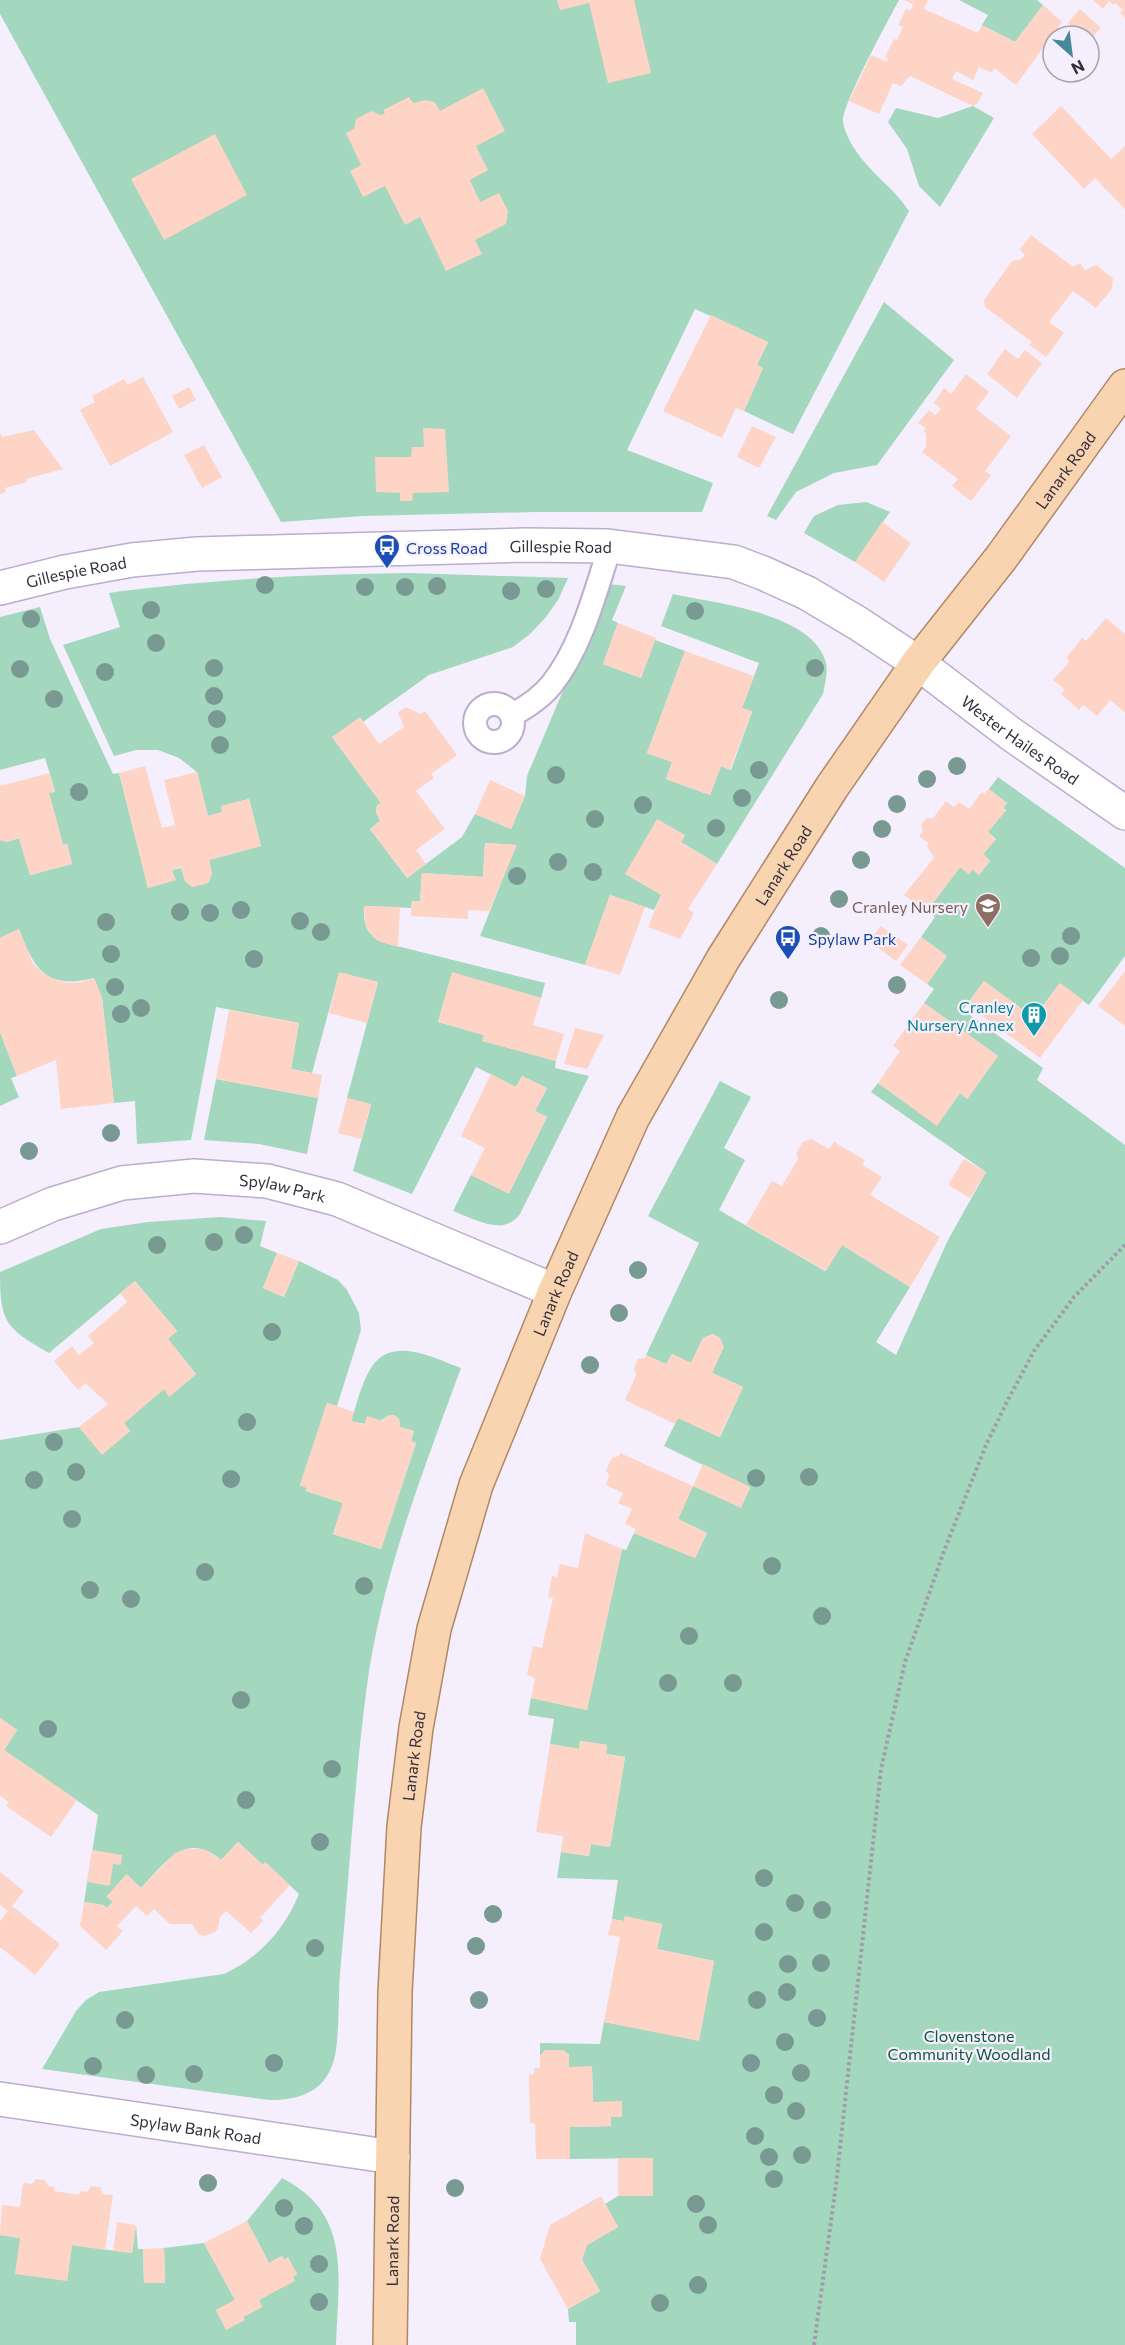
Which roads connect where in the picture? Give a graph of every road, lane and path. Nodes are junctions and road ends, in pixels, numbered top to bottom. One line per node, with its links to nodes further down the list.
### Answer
1 (1125, 386): 4 (main road, Lanark Road)
2 (610, 547): 3 (main road, Gillespie Road); 4 (main road, Gillespie Road); 5 (lane)
3 (0, 588)
4 (918, 663): 6 (main road, Wester Hailes Road); 9 (main road, Lanark Road)
5 (512, 715)
6 (1125, 813)
7 (0, 1227): 9 (main road, Spylaw Park)
8 (1125, 1245): 13 (path)
9 (555, 1291): 11 (main road, Lanark Road)
10 (0, 2099): 11 (main road, Spylaw Bank Road)
11 (393, 2157): 12 (main road, Lanark Road)
12 (390, 2345)
13 (814, 2345)

